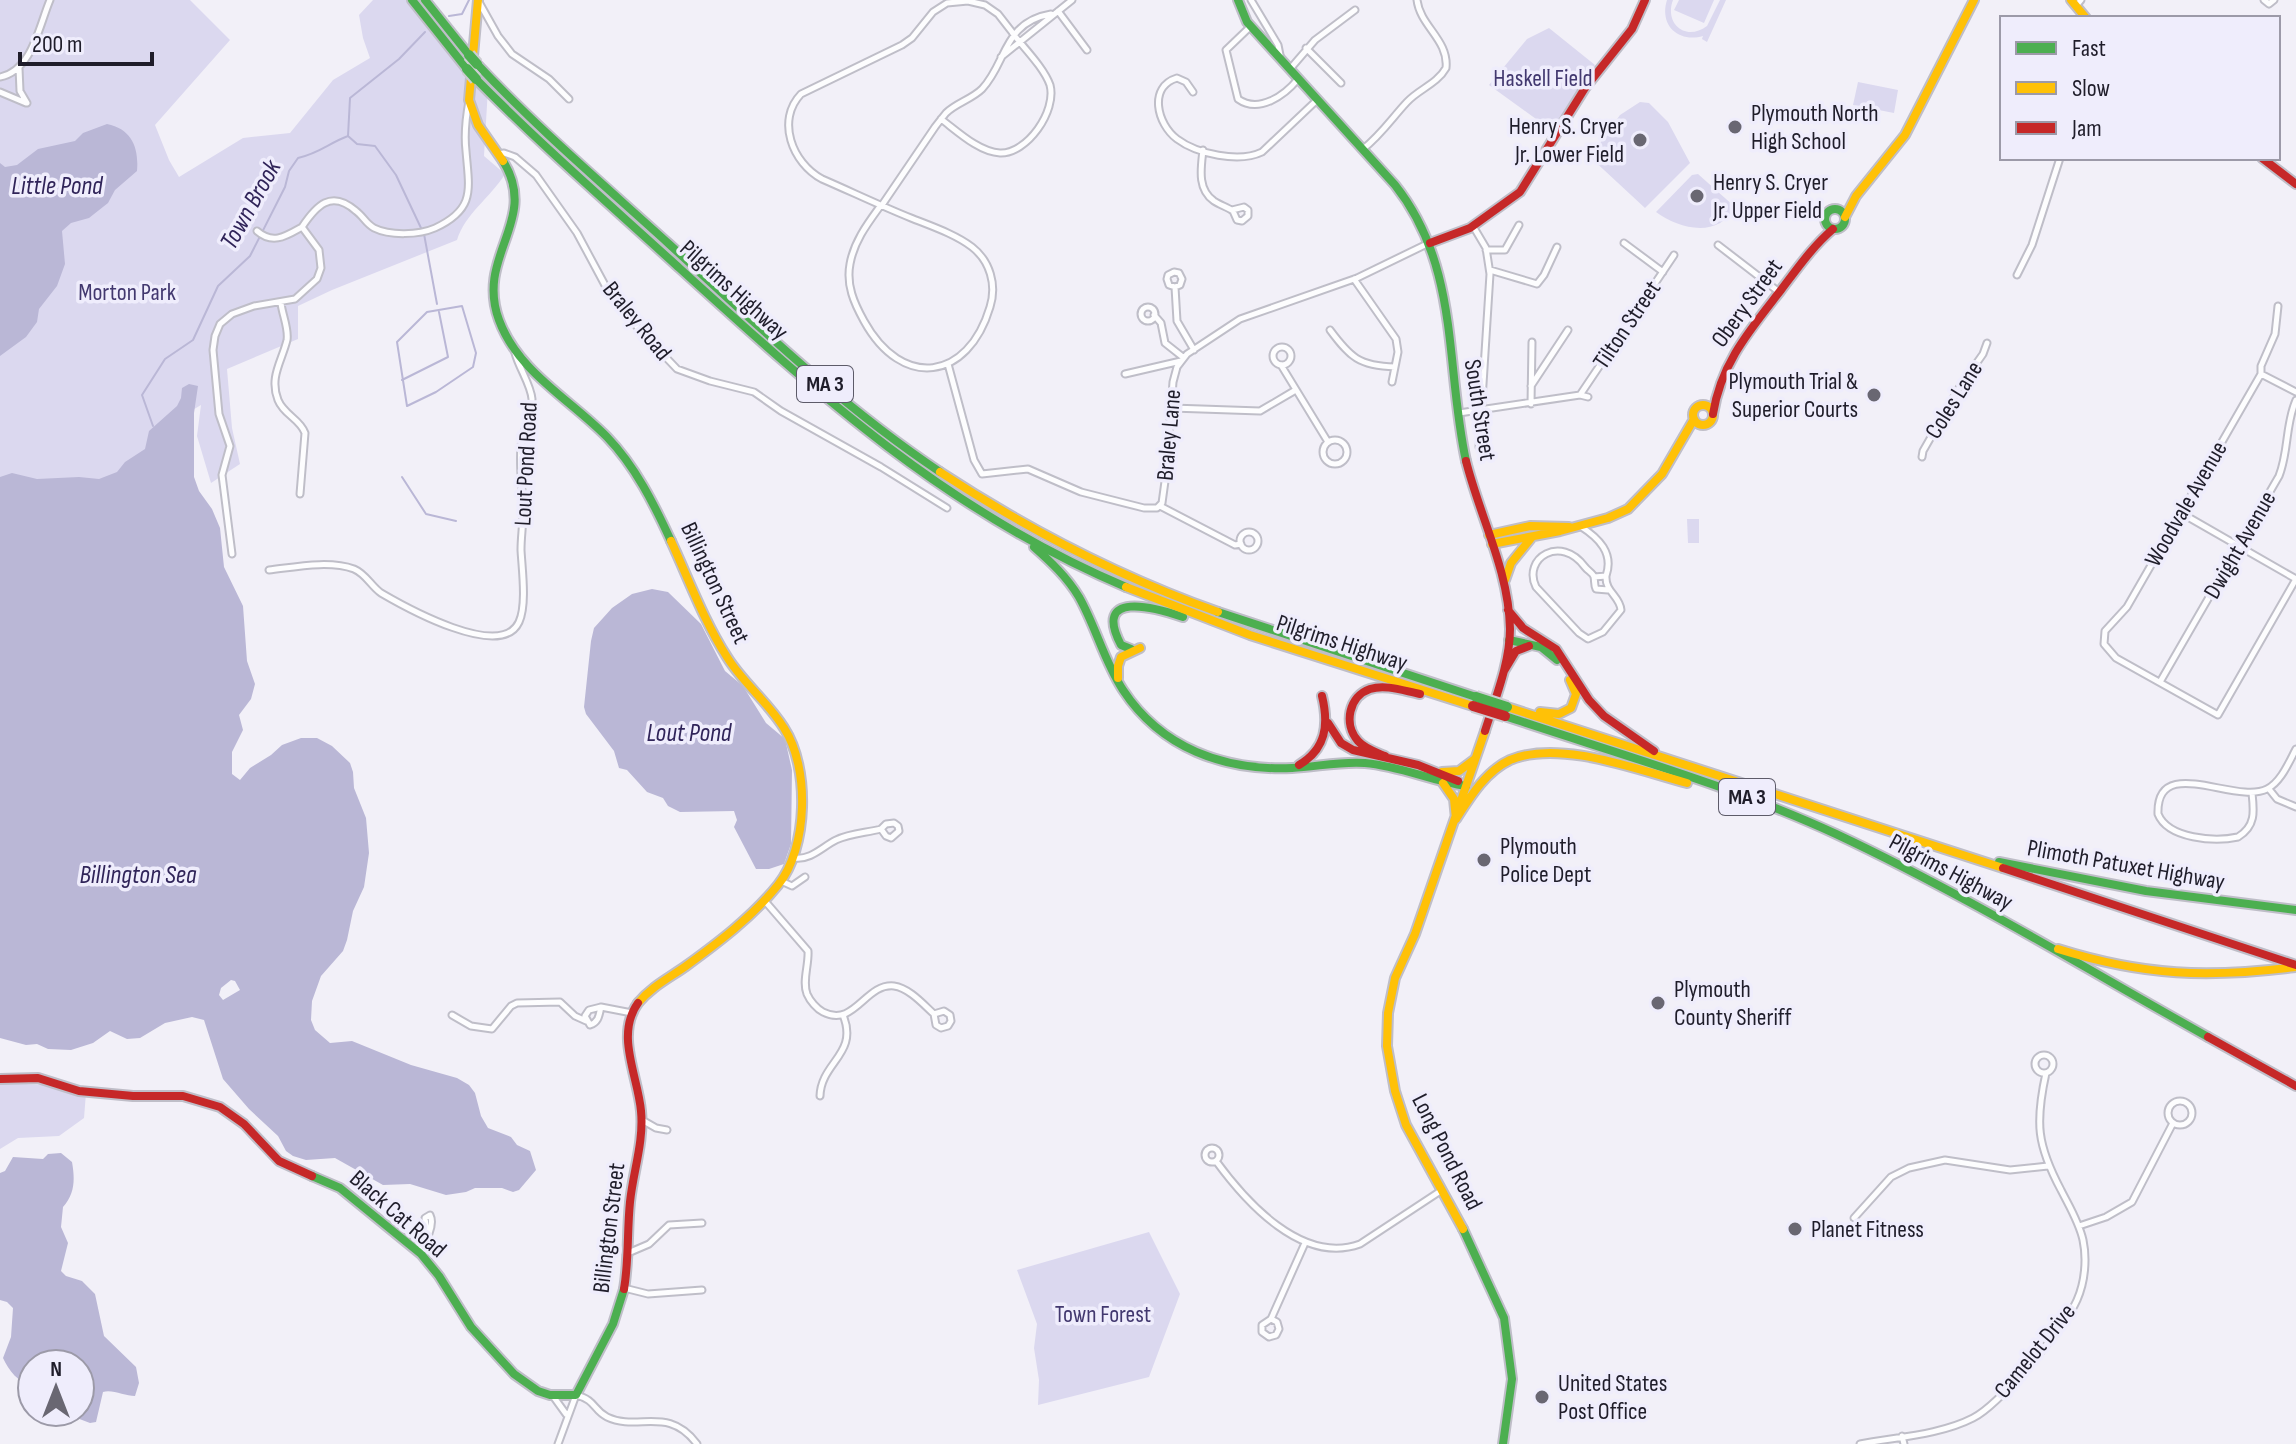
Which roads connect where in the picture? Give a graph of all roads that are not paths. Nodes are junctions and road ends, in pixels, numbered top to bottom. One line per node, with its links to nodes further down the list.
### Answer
1 (50, 0): 24 (street)
2 (412, 0): 23 (main road, Pilgrims Highway / MA 3)
3 (425, 0): 23 (main road, MA 3, bridge)
4 (1072, 0): 14 (street)
5 (1238, 0): 16 (main road, South Street)
6 (1251, 0): 22 (street, South Street)
7 (1417, 0): 35 (street)
8 (1645, 0): 46 (main road)
9 (1974, 0): 43 (main road, Obery Street)
10 (2264, 0): 11 (street)
11 (2274, 0)
12 (478, 1): 31 (street); 32 (main road, Billington Street)
13 (1355, 10): 19 (street)
14 (1058, 11): 15 (street); 20 (street)
15 (1051, 14): 17 (street); 18 (street)
16 (1251, 26): 22 (main road, South Street); 27 (street)
17 (1014, 35): 18 (street); 21 (street); 41 (street)
18 (1019, 42): 21 (street); 34 (street)
19 (1306, 48): 25 (street); 28 (street)
20 (1087, 50)
21 (1000, 57): 34 (street)
22 (1280, 59): 25 (main road, South Street)
23 (472, 67): 98 (main road, Pilgrims Highway / MA 3, bridge); 121 (main road, Pilgrims Highway / MA 3)
24 (19, 68): 26 (street); 29 (street)
25 (1290, 69): 27 (main road, South Street)
26 (0, 77)
27 (1298, 79): 33 (main road, South Street)
28 (1341, 83)
29 (0, 92)
30 (1193, 92): 36 (street)
31 (569, 99)
32 (469, 100): 37 (main road, Billington Street); 47 (street)
33 (1318, 100): 35 (main road, South Street); 36 (street)
34 (941, 119): 41 (street)
35 (1363, 149): 49 (main road, South Street)
36 (1203, 150): 42 (street)
37 (498, 154): 68 (main road, Billington Street); 96 (street, Braley Road)
38 (2059, 160): 57 (street)
39 (2265, 160): 40 (main road)
40 (2296, 184)
41 (881, 205): 71 (street); 71 (street)
42 (1232, 210)
43 (1841, 213): 45 (main road, Obery Street); 45 (main road, Obery Street)
44 (1519, 225): 53 (street)
45 (1829, 225): 60 (main road, Obery Street)
46 (1473, 226): 49 (main road); 53 (street)
47 (302, 227): 48 (street); 61 (street)
48 (260, 233)
49 (1430, 243): 58 (street, Braley Lane); 88 (main road, South Street)
50 (1624, 243): 56 (street)
51 (1718, 245): 60 (street)
52 (1557, 247): 55 (street)
53 (1486, 250): 55 (street)
54 (1674, 255): 56 (street, Tilton Street)
55 (1490, 270): 87 (street)
56 (1663, 272): 81 (street, Tilton Street)
57 (2017, 275)
58 (1354, 279): 69 (street, Braley Lane); 73 (street)
59 (1175, 287): 69 (street)
60 (1779, 292): 78 (main road, Obery Street)
61 (281, 303): 94 (street); 104 (street)
62 (2278, 306): 75 (street, Woodvale Avenue)
63 (1154, 315): 70 (street)
64 (1330, 330): 73 (street)
65 (1568, 330): 77 (street)
66 (1532, 342): 77 (street)
67 (1987, 343): 93 (street, Coles Lane)
68 (514, 349): 105 (street, Lout Pond Road); 138 (main road, Billington Street)
69 (1194, 350): 70 (street, Braley Lane)
70 (1183, 359): 74 (street); 86 (street, Braley Lane)
71 (948, 364): 95 (street, Braley Lane)
72 (1281, 365): 79 (street)
73 (1395, 367): 76 (street)
74 (1125, 374)
75 (2261, 374): 80 (street); 97 (street, Woodvale Avenue)
76 (1392, 382)
77 (1531, 386): 84 (street)
78 (1716, 389): 85 (main road, Obery Street); 89 (main road, Obery Street)
79 (1294, 391): 86 (street); 91 (street)
80 (2296, 392)
81 (1580, 395): 82 (street); 84 (street)
82 (1588, 397)
83 (2296, 400): 103 (street, Dwight Avenue)
84 (1531, 404): 87 (street)
85 (1701, 406): 89 (main road); 90 (main road, Obery Street)
86 (1172, 408): 95 (street, Braley Lane)
87 (1482, 411): 88 (street); 92 (street)
88 (1459, 413): 101 (main road, South Street)
89 (1713, 414): 90 (main road, Obery Street)
90 (1697, 422): 99 (main road, Obery Street)
91 (1328, 442): 91 (street)
92 (1479, 447)
93 (1922, 457)
94 (300, 494)
95 (1160, 506): 102 (street)
96 (947, 508)
97 (2181, 513): 103 (street); 117 (street, Woodvale Avenue)
98 (997, 521): 113 (main road, Pilgrims Highway / MA 3); 118 (main road)
99 (1574, 526): 100 (main road, Obery Street); 101 (main road, Obery Street); 106 (street)
100 (1533, 536): 101 (main road, Obery Street); 109 (main road)
101 (1490, 540): 109 (main road, South Street)
102 (1241, 544)
103 (2239, 546): 108 (street); 117 (street, Dwight Avenue)
104 (232, 554)
105 (269, 570)
106 (1606, 576): 107 (street); 110 (street)
107 (1594, 577): 110 (street); 110 (street)
108 (2296, 579): 117 (street)
109 (1504, 582): 111 (main road, South Street)
110 (1608, 590)
111 (1508, 610): 112 (main road); 114 (main road, South Street)
112 (1529, 633): 114 (main road); 127 (main road)
113 (1268, 640): 118 (main road); 120 (main road, Pilgrims Highway / MA 3)
114 (1509, 640): 115 (main road); 116 (main road, South Street)
115 (1539, 647): 116 (main road); 122 (main road)
116 (1504, 671): 126 (main road, South Street)
117 (2160, 682)
118 (1121, 688): 128 (main road)
119 (1322, 696): 123 (main road)
120 (1454, 699): 121 (main road, Pilgrims Highway / MA 3); 125 (main road)
121 (1475, 701): 122 (main road, Pilgrims Highway / MA 3, bridge)
122 (1506, 712): 127 (main road, Pilgrims Highway / MA 3); 133 (main road, Pilgrims Highway / MA 3)
123 (1328, 723): 125 (main road); 128 (main road)
124 (2296, 749): 131 (street)
125 (1385, 756): 129 (main road)
126 (1475, 759): 129 (main road); 130 (main road, South Street)
127 (1670, 760): 137 (main road, Pilgrims Highway / MA 3)
128 (1286, 769): 129 (main road)
129 (1437, 775): 130 (main road); 135 (main road)
130 (1466, 786): 135 (main road, Long Pond Road)
131 (2269, 789): 132 (street); 134 (street)
132 (2252, 793): 132 (street)
133 (1760, 802): 135 (main road); 143 (main road, Pilgrims Highway / MA 3)
134 (2296, 807)
135 (1456, 819): 160 (main road, Long Pond Road)
136 (881, 829): 138 (street)
137 (1950, 850): 142 (main road, Plimoth Patuxet Highway); 144 (main road, Pilgrims Highway / MA 3)
138 (795, 858): 140 (main road, Billington Street)
139 (805, 877): 140 (street)
140 (781, 881): 141 (main road, Billington Street)
141 (763, 900): 146 (main road, Billington Street); 149 (street)
142 (2296, 910)
143 (2030, 938): 144 (main road); 153 (main road, Pilgrims Highway / MA 3)
144 (2294, 965)
145 (601, 1007): 146 (street); 150 (street); 150 (street)
146 (632, 1013): 155 (main road, Billington Street)
147 (934, 1014): 149 (street)
148 (452, 1015): 150 (street)
149 (843, 1015): 154 (street)
150 (586, 1021)
151 (2046, 1073): 159 (street, Camelot Drive)
152 (0, 1079): 166 (main road, Black Cat Road)
153 (2296, 1086)
154 (820, 1096)
155 (642, 1120): 157 (street); 167 (main road, Billington Street)
156 (2173, 1123): 156 (street); 163 (street)
157 (667, 1130)
158 (1216, 1161): 165 (street)
159 (2048, 1166): 161 (street); 163 (street, Camelot Drive)
160 (1442, 1190): 165 (street); 177 (main road, Long Pond Road)
161 (1854, 1218)
162 (702, 1223): 167 (street)
163 (2079, 1226): 174 (street, Camelot Drive)
164 (427, 1233): 166 (street)
165 (1305, 1243): 170 (street)
166 (418, 1251): 172 (main road, Black Cat Road)
167 (627, 1254): 168 (main road, Billington Street)
168 (624, 1288): 169 (street); 171 (main road, Billington Street)
169 (702, 1290)
170 (1271, 1319)
171 (576, 1395): 172 (main road); 173 (street); 176 (street)
172 (553, 1396): 173 (street, Black Cat Road)
173 (567, 1415): 175 (street)
174 (1902, 1436): 178 (street, Camelot Drive); 179 (street)
175 (558, 1444)
176 (697, 1444)
177 (1503, 1444)
178 (1860, 1444)
179 (1904, 1444)

